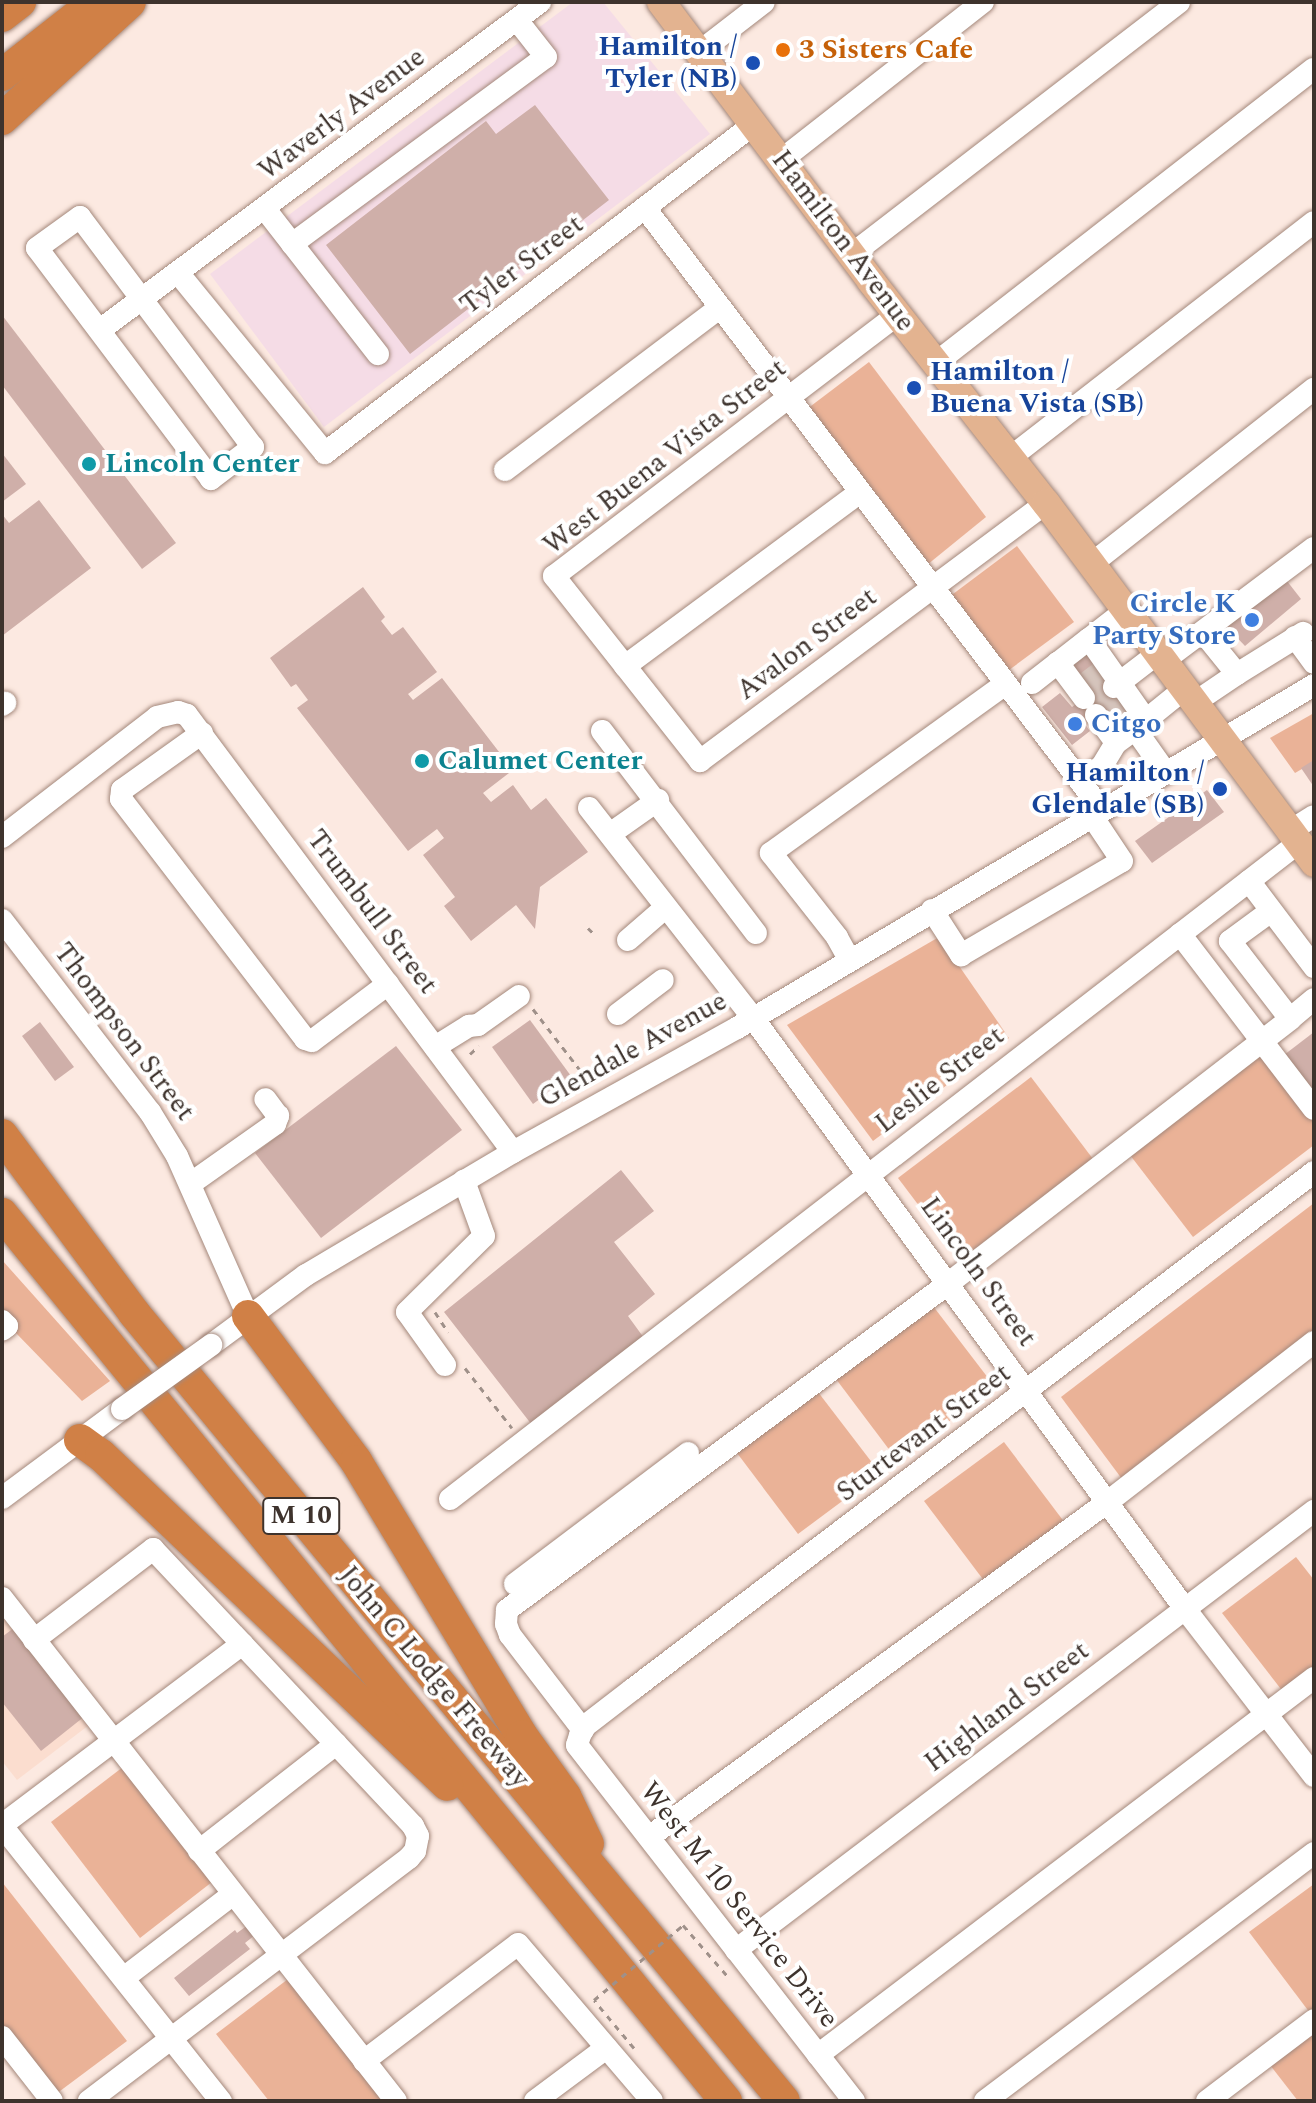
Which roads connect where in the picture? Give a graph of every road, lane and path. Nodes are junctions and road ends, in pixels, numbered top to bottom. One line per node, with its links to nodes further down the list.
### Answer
1 (20, 2): 9 (highway)
2 (95, 2): 14 (highway)
3 (130, 2): 12 (highway)
4 (540, 2): 10 (street, Waverly Avenue)
5 (661, 2): 11 (main road, Hamilton Avenue)
6 (764, 2): 11 (street)
7 (983, 2): 18 (street)
8 (1179, 2): 23 (street)
9 (2, 16)
10 (517, 20): 20 (street, Waverly Avenue); 22 (street)
11 (698, 53): 17 (main road, Hamilton Avenue)
12 (63, 61): 15 (highway); 16 (highway)
13 (1314, 69): 30 (street)
14 (2, 75)
15 (2, 105)
16 (2, 119)
17 (754, 124): 18 (main road, Hamilton Avenue); 19 (street, Tyler Street)
18 (780, 161): 23 (main road, Hamilton Avenue)
19 (645, 208): 24 (street, Tyler Street); 26 (street)
20 (265, 209): 22 (street); 24 (street, Waverly Avenue)
21 (1314, 222): 33 (street)
22 (292, 244): 29 (street)
23 (851, 255): 27 (main road, Hamilton Avenue)
24 (179, 274): 25 (street, Waverly Avenue)
25 (143, 299): 28 (street, Waverly Avenue); 28 (street); 28 (street)
26 (719, 308): 32 (street); 34 (street)
27 (897, 315): 30 (main road, Hamilton Avenue); 32 (street, West Buena Vista Street)
28 (100, 330)
29 (378, 354)
30 (937, 362): 33 (main road, Hamilton Avenue)
31 (1314, 389): 38 (street)
32 (787, 399): 35 (street); 46 (street, West Buena Vista Street)
33 (1011, 457): 36 (main road, Hamilton Avenue)
34 (505, 470)
35 (859, 493): 39 (street); 46 (street)
36 (1046, 503): 38 (main road, Hamilton Avenue); 39 (street, Avalon Street)
37 (1314, 548): 41 (street)
38 (1090, 565): 40 (main road, Hamilton Avenue)
39 (932, 588): 46 (street, Avalon Street); 49 (street)
40 (1125, 611): 42 (street); 43 (main road, Hamilton Avenue)
41 (1203, 632): 43 (street); 47 (street)
42 (1089, 639): 44 (street); 51 (street)
43 (1160, 658): 51 (street); 52 (main road, Hamilton Avenue)
44 (1058, 663): 48 (street); 51 (street)
45 (1314, 663): 47 (street)
46 (625, 666)
47 (1237, 674): 52 (street)
48 (1032, 683)
49 (1005, 684): 59 (street); 77 (street)
50 (1314, 685): 56 (street, Glendale Avenue)
51 (1105, 694): 53 (street); 57 (street)
52 (1189, 697): 53 (street); 56 (main road, Hamilton Avenue)
53 (1141, 725): 57 (street); 58 (street)
54 (602, 731): 60 (street)
55 (202, 733): 65 (street, Trumbull Street); 80 (street, Trumbull Street); 80 (street)
56 (1221, 740): 58 (street, Glendale Avenue); 66 (main road, Hamilton Avenue)
57 (1116, 743): 59 (street)
58 (1166, 773): 62 (street, Glendale Avenue)
59 (1080, 781): 62 (street)
60 (658, 800): 64 (street); 73 (street)
61 (589, 808): 64 (street, Lincoln Street)
62 (1097, 813): 69 (street, Glendale Avenue); 69 (street)
63 (1314, 816): 66 (street, Leslie Street)
64 (610, 834): 68 (street, Lincoln Street)
65 (2, 837)
66 (1301, 846): 67 (street, Leslie Street)
67 (1249, 881): 70 (street); 74 (street, Leslie Street)
68 (666, 907): 76 (street); 84 (street, Lincoln Street)
69 (932, 910): 77 (street, Glendale Avenue)
70 (1271, 911): 78 (street); 85 (street)
71 (2, 920): 98 (street, Thompson Street)
72 (588, 928): 75 (path)
73 (756, 933)
74 (1180, 934): 87 (street); 96 (street, Leslie Street)
75 (596, 936)
76 (628, 940)
77 (849, 959): 84 (street, Glendale Avenue)
78 (1314, 967)
79 (663, 980): 83 (street)
80 (388, 984): 88 (street, Trumbull Street)
81 (1314, 999): 85 (street)
82 (525, 1001): 88 (street); 90 (path)
83 (618, 1014)
84 (753, 1018): 94 (street, Glendale Avenue); 96 (street, Lincoln Street)
85 (1290, 1019): 87 (street)
86 (488, 1039): 89 (path)
87 (1262, 1041): 92 (street); 100 (street)
88 (435, 1047): 94 (street, Trumbull Street)
89 (470, 1054)
90 (590, 1083)
91 (265, 1099): 98 (street)
92 (1314, 1109)
93 (2, 1135): 131 (highway, John C Lodge Freeway / M 10)
94 (513, 1152): 97 (street, Glendale Avenue)
95 (1314, 1172): 106 (street, Sturtevant Street)
96 (869, 1174): 100 (street, Lincoln Street); 111 (street, Leslie Street)
97 (464, 1181): 102 (street, Glendale Avenue); 105 (street)
98 (190, 1184): 102 (street, Thompson Street)
99 (2, 1214): 126 (highway, John C Lodge Freeway / M 10)
100 (949, 1283): 106 (street, Lincoln Street); 114 (street)
101 (434, 1310): 103 (path)
102 (248, 1316): 108 (street, Glendale Avenue, bridge); 131 (highway)
103 (454, 1341)
104 (1314, 1342): 112 (street)
105 (452, 1360): 107 (path)
106 (1029, 1392): 112 (street, Lincoln Street); 122 (street, Sturtevant Street)
107 (516, 1433)
108 (80, 1440): 110 (street, Glendale Avenue); 126 (highway)
109 (688, 1453): 114 (street)
110 (2, 1498)
111 (450, 1499)
112 (1109, 1501): 117 (street, Lincoln Street); 128 (street)
113 (1314, 1511): 117 (street, Highland Street)
114 (613, 1514): 115 (street); 122 (street, West M 10 Service Drive)
115 (515, 1584)
116 (2, 1598): 118 (street)
117 (1185, 1609): 121 (street, Lincoln Street); 133 (street, Highland Street)
118 (34, 1640): 119 (street); 123 (street)
119 (242, 1644): 123 (street); 124 (street)
120 (1314, 1678): 121 (street)
121 (1266, 1714): 125 (street, Lincoln Street); 142 (street)
122 (580, 1738): 128 (street, West M 10 Service Drive)
123 (113, 1741): 127 (street); 129 (street)
124 (336, 1744): 129 (street); 134 (street)
125 (1314, 1776)
126 (498, 1820): 150 (highway, John C Lodge Freeway / M 10)
127 (2, 1826): 135 (street)
128 (649, 1837): 133 (street, West M 10 Service Drive)
129 (199, 1851): 132 (street)
130 (1314, 1853): 153 (street)
131 (610, 1890): 151 (highway, John C Lodge Freeway / M 10)
132 (233, 1894): 134 (street); 135 (street)
133 (736, 1950): 142 (street, West M 10 Service Drive)
134 (281, 1954): 139 (street); 143 (street)
135 (125, 1977): 139 (street)
136 (729, 1978): 141 (path, bridge)
137 (1314, 2020): 154 (street)
138 (2, 2037): 144 (street)
139 (173, 2038): 145 (street); 146 (street)
140 (606, 2048): 143 (street); 148 (street); 149 (street)
141 (634, 2048)
142 (818, 2055): 152 (street, West M 10 Service Drive)
143 (364, 2061): 147 (street)
144 (52, 2101)
145 (89, 2101)
146 (221, 2101)
147 (396, 2101)
148 (535, 2101)
149 (652, 2101)
150 (726, 2101)
151 (784, 2101)
152 (854, 2101)
153 (985, 2101)
154 (1207, 2101)

